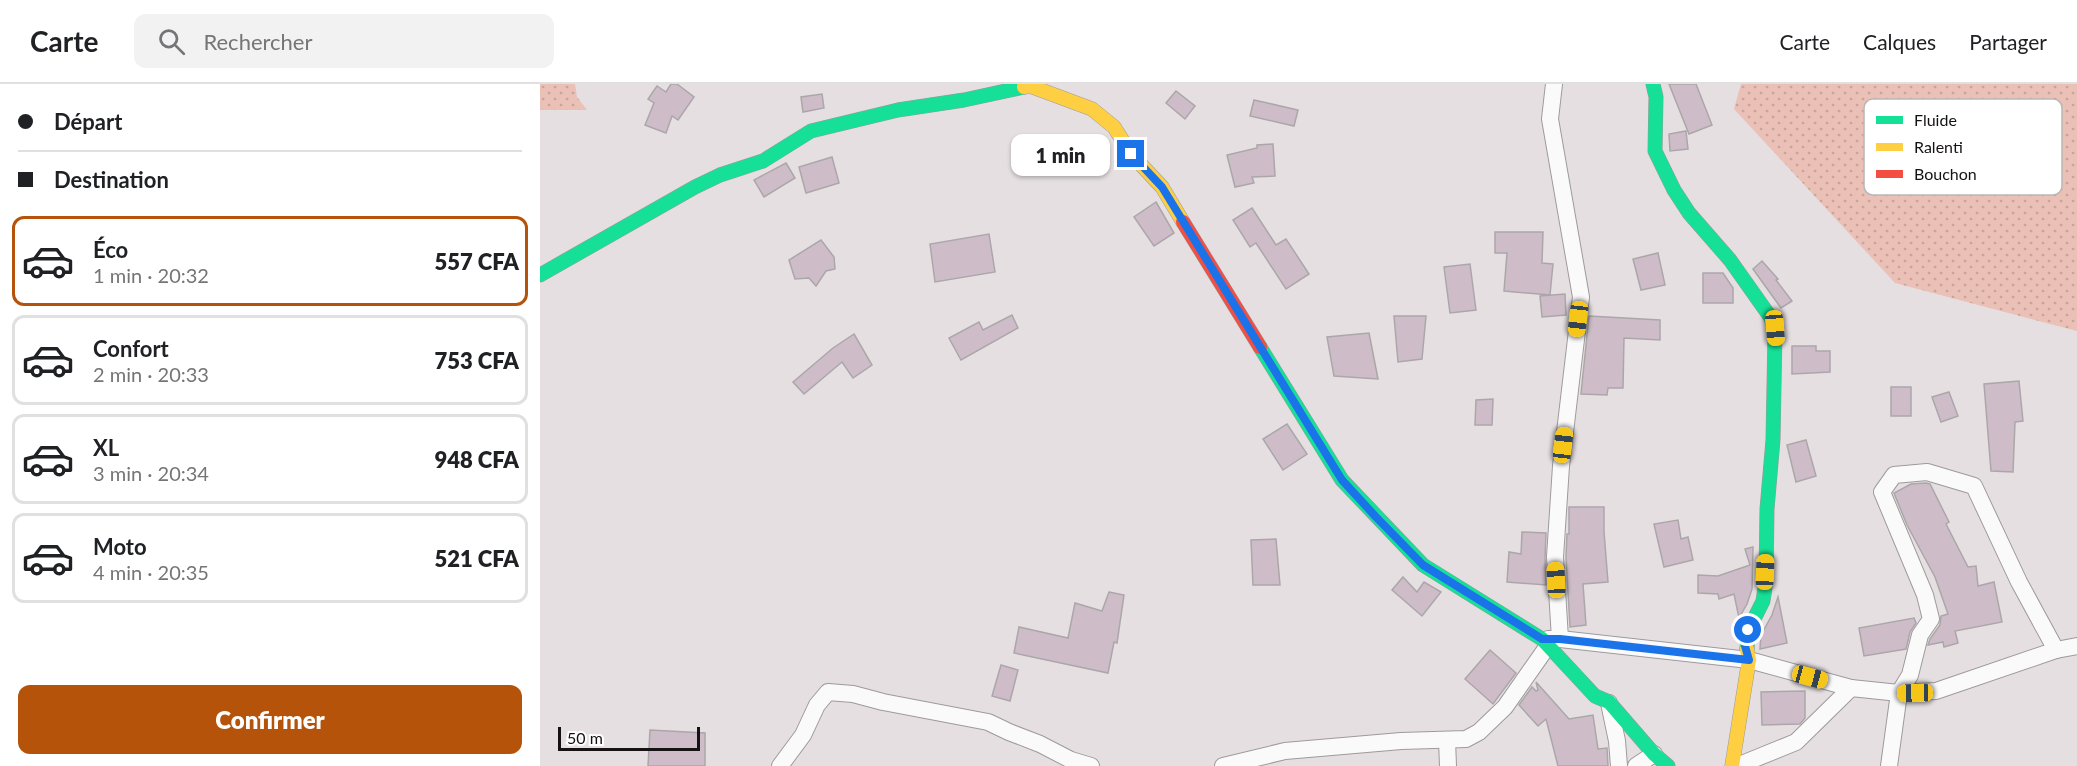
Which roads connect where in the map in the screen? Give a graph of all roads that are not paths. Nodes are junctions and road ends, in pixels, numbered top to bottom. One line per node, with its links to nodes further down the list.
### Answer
1 (1554, 84): 5 (street)
2 (1653, 84): 8 (main road)
3 (1029, 85): 4 (main road); 5 (main road)
4 (540, 275)
5 (1549, 642): 8 (street); 11 (main road); 12 (street)
6 (2077, 646): 7 (street)
7 (2056, 650): 10 (street); 10 (street)
8 (1749, 660): 9 (street); 22 (main road)
9 (1851, 688): 10 (street); 23 (street)
10 (1899, 693): 24 (street)
11 (1609, 702): 13 (main road); 19 (street)
12 (1447, 740): 17 (street); 18 (street)
13 (1654, 754): 20 (street); 21 (main road)
14 (1072, 763): 15 (street); 16 (street)
15 (780, 766)
16 (1091, 766)
17 (1222, 766)
18 (1448, 766)
19 (1619, 766)
20 (1636, 766)
21 (1668, 766)
22 (1732, 766)
23 (1737, 766)
24 (1889, 766)

